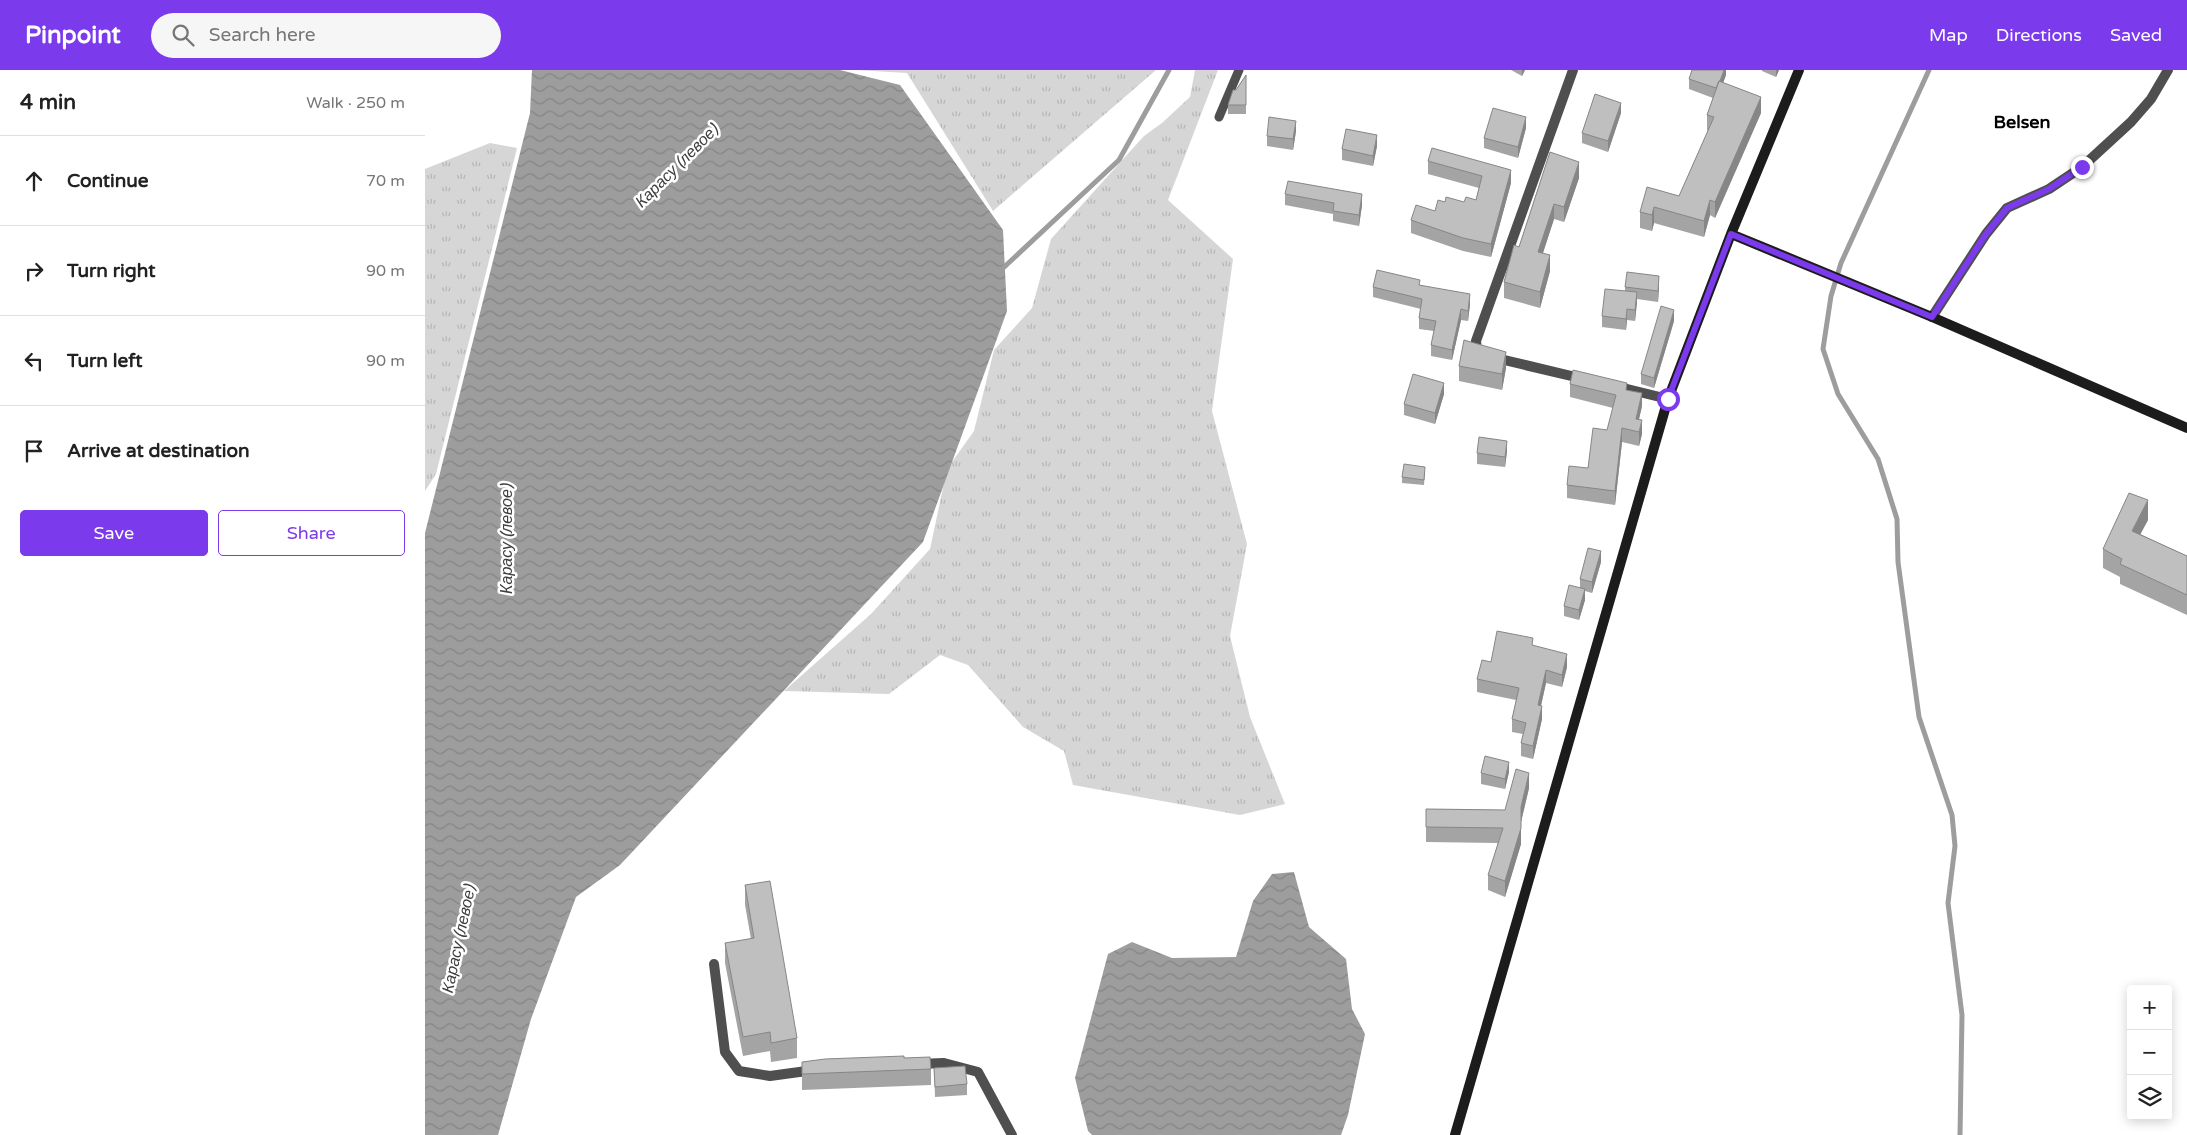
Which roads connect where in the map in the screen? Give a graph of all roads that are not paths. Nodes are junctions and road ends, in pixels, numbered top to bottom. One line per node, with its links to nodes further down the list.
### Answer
1 (1239, 70): 5 (lane)
2 (1573, 70): 8 (street)
3 (1799, 70): 6 (main road)
4 (2168, 70): 7 (street)
5 (1219, 117)
6 (1731, 234): 7 (main road); 8 (main road)
7 (1932, 317): 9 (main road)
8 (1668, 399): 14 (main road)
9 (2187, 428)
10 (714, 964): 12 (street)
11 (904, 1065): 13 (street)
12 (824, 1068)
13 (1012, 1135)
14 (1455, 1135)

